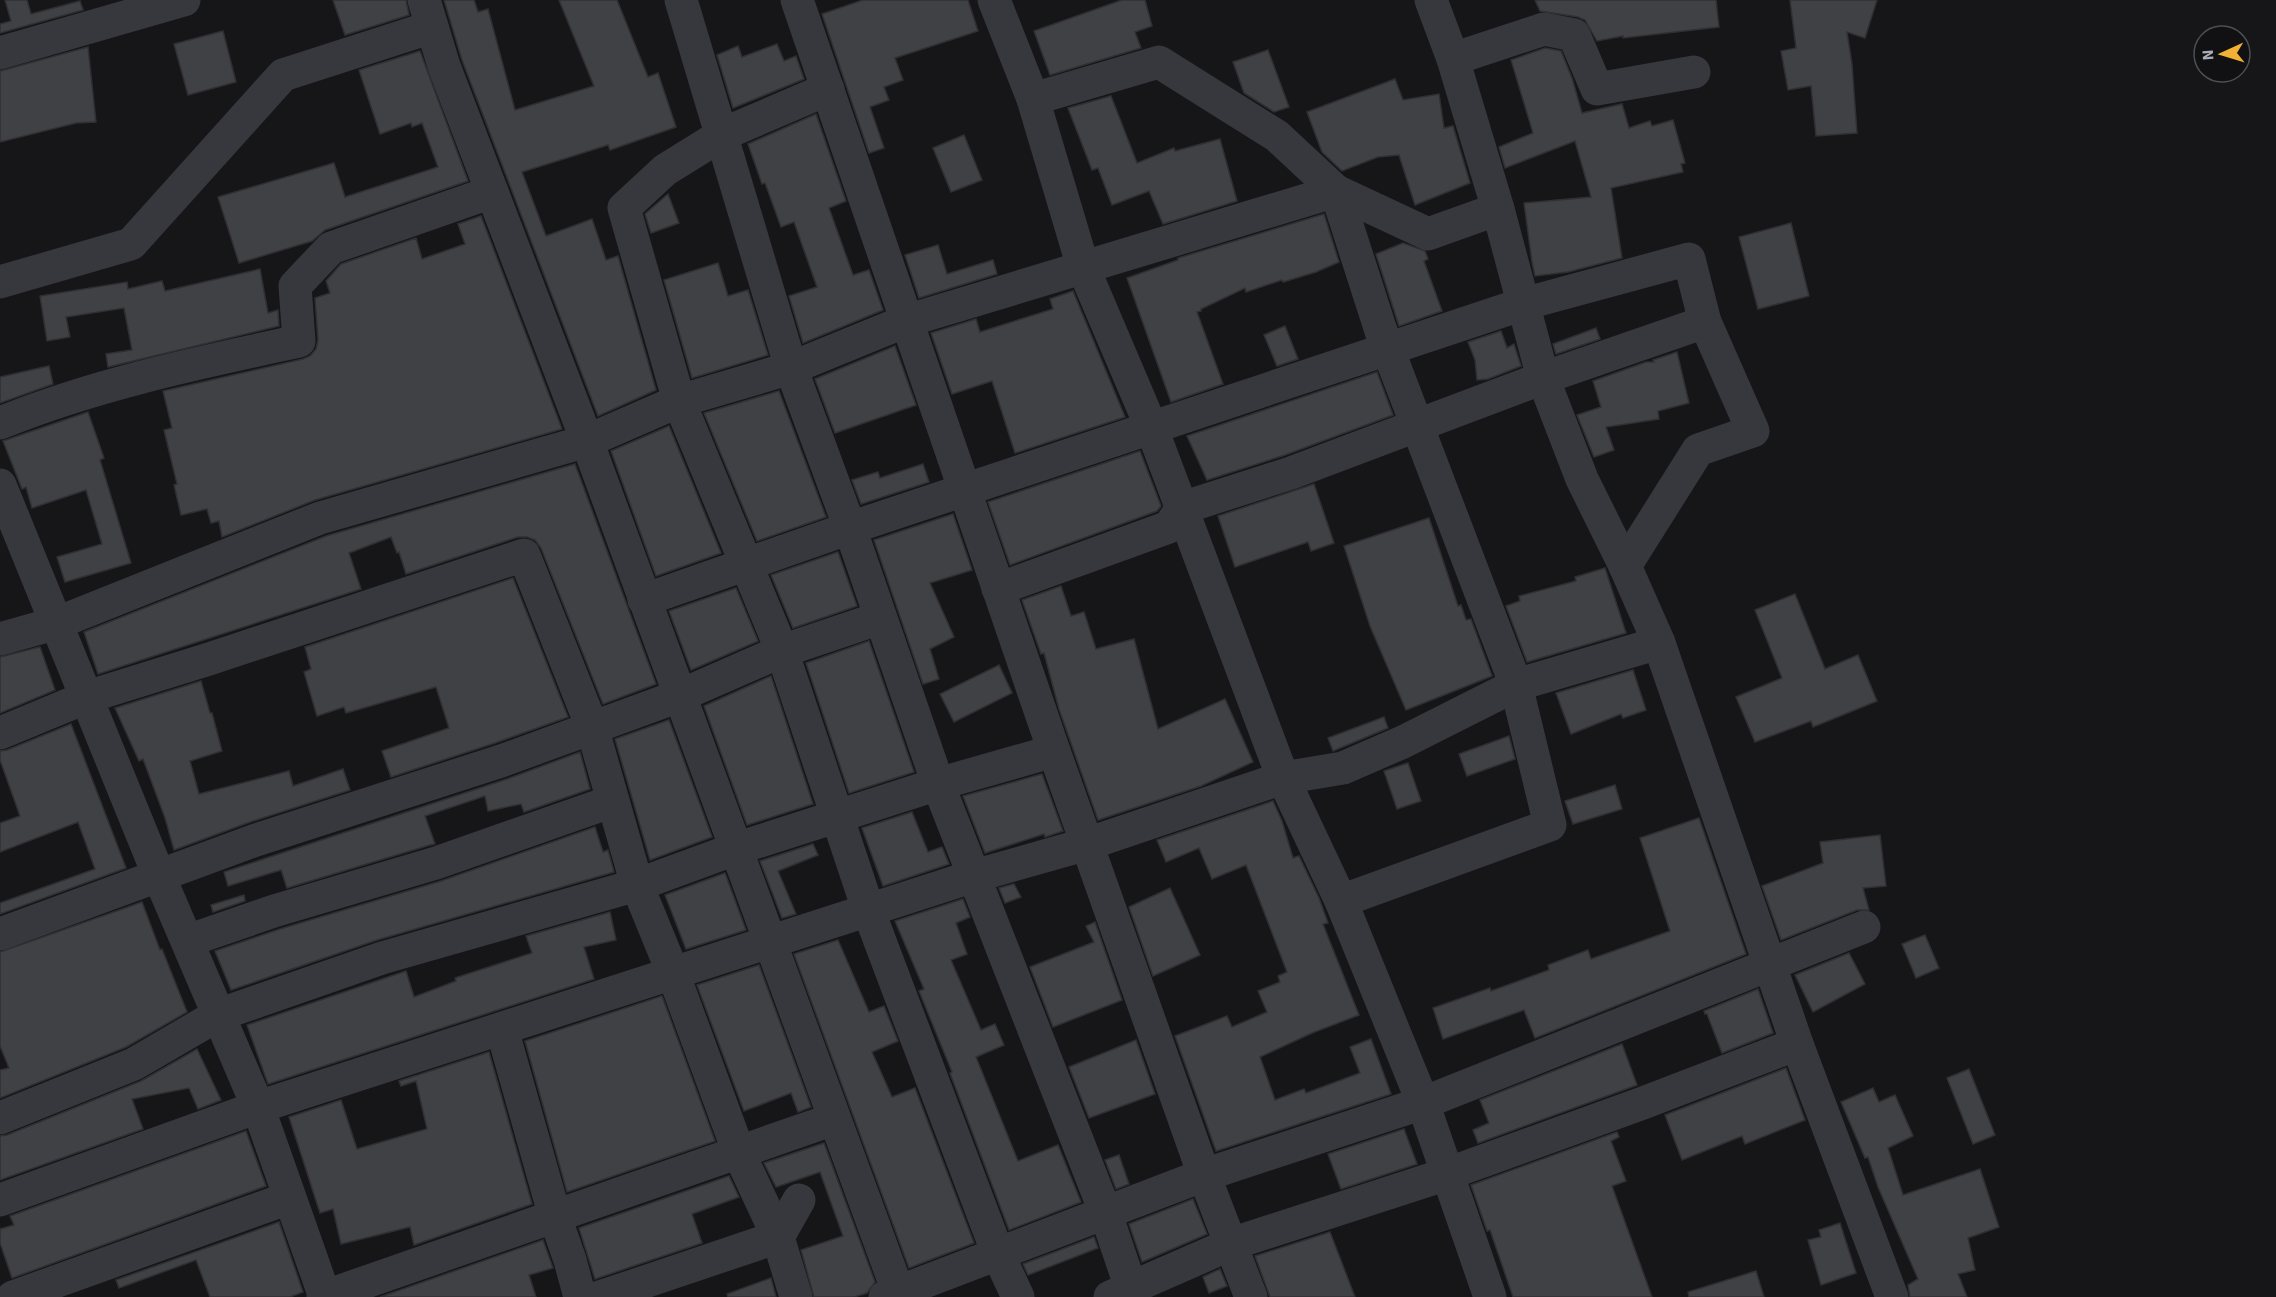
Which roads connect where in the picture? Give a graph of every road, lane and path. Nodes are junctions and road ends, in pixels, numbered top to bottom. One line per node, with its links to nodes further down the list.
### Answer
1 (681, 0): 12 (street)
2 (796, 0): 10 (street)
3 (994, 0): 11 (street)
4 (1431, 0): 8 (street)
5 (167, 3): 7 (street)
6 (428, 13): 14 (street); 17 (street)
7 (0, 53)
8 (1452, 59): 9 (street); 15 (street)
9 (1694, 72)
10 (828, 89): 12 (street); 19 (street)
11 (1033, 99): 13 (street); 16 (street)
12 (723, 134): 22 (street); 24 (street)
13 (1336, 191): 15 (street); 16 (street); 21 (street)
14 (492, 192): 25 (street); 28 (street)
15 (1498, 209): 18 (street)
16 (1083, 267): 19 (street); 27 (street)
17 (0, 282)
18 (1523, 304): 20 (street); 21 (street); 23 (street)
19 (906, 321): 22 (street); 30 (street)
20 (1705, 322): 23 (street); 34 (street)
21 (1388, 350): 26 (street); 27 (street)
22 (791, 368): 24 (street); 32 (street)
23 (1543, 378): 26 (street); 34 (street)
24 (679, 402): 28 (street); 33 (street)
25 (0, 423)
26 (1417, 426): 31 (street); 42 (street)
27 (1152, 429): 30 (street); 31 (street)
28 (587, 441): 36 (street); 38 (street)
29 (0, 485): 38 (street)
30 (965, 490): 32 (street); 35 (street)
31 (1182, 508): 35 (street); 48 (street)
32 (850, 528): 33 (street); 37 (street)
33 (745, 565): 36 (street); 41 (street)
34 (1625, 566): 40 (street)
35 (998, 589): 47 (street)
36 (645, 600): 43 (street)
37 (880, 618): 41 (street); 49 (street)
38 (57, 623): 39 (street); 44 (street)
39 (0, 639)
40 (1659, 643): 42 (street); 63 (street)
41 (782, 651): 43 (street); 51 (street)
42 (1516, 686): 48 (street); 57 (street)
43 (679, 696): 45 (street); 53 (street)
44 (87, 697): 45 (street); 46 (street); 54 (street)
45 (592, 727): 50 (street); 54 (street)
46 (0, 733)
47 (1054, 751): 49 (street); 52 (street)
48 (1282, 778): 52 (street); 57 (street)
49 (938, 784): 51 (street); 55 (street)
50 (613, 801): 56 (street); 61 (street)
51 (837, 818): 53 (street); 58 (street)
52 (1087, 844): 55 (street); 74 (street)
53 (735, 849): 56 (street); 62 (street)
54 (159, 876): 60 (street); 61 (street)
55 (974, 876): 58 (street); 78 (street)
56 (637, 885): 64 (street); 65 (street)
57 (1341, 901): 68 (street)
58 (868, 912): 62 (street); 82 (street)
59 (1864, 927): 63 (street)
60 (0, 934)
61 (187, 941): 65 (street)
62 (769, 943): 64 (street); 71 (street)
63 (1770, 965): 67 (street); 68 (street)
64 (673, 973): 66 (street); 72 (street)
65 (218, 1015): 69 (street); 70 (street)
66 (502, 1029): 69 (street); 79 (street)
67 (1797, 1044): 73 (street); 85 (street)
68 (1423, 1103): 73 (street); 74 (street)
69 (258, 1107): 75 (street); 76 (street)
70 (0, 1118)
71 (834, 1119): 72 (street); 86 (street)
72 (739, 1153): 79 (street); 80 (street)
73 (1447, 1174): 81 (street); 95 (street)
74 (1204, 1175): 78 (street); 81 (street)
75 (289, 1198): 88 (street); 89 (street)
76 (0, 1200)
77 (799, 1200): 80 (street)
78 (1106, 1214): 82 (street); 84 (street)
79 (555, 1217): 89 (street); 90 (street)
80 (778, 1237): 91 (street); 92 (street)
81 (1231, 1244): 84 (street); 94 (street)
82 (998, 1254): 86 (street); 93 (street)
83 (0, 1284): 87 (street)
84 (1125, 1294)
85 (1881, 1294)
86 (894, 1296)
87 (2, 1297)
88 (13, 1297)
89 (324, 1297)
90 (580, 1297)
91 (600, 1297)
92 (796, 1297)
93 (1018, 1297)
94 (1251, 1297)
95 (1490, 1297)

